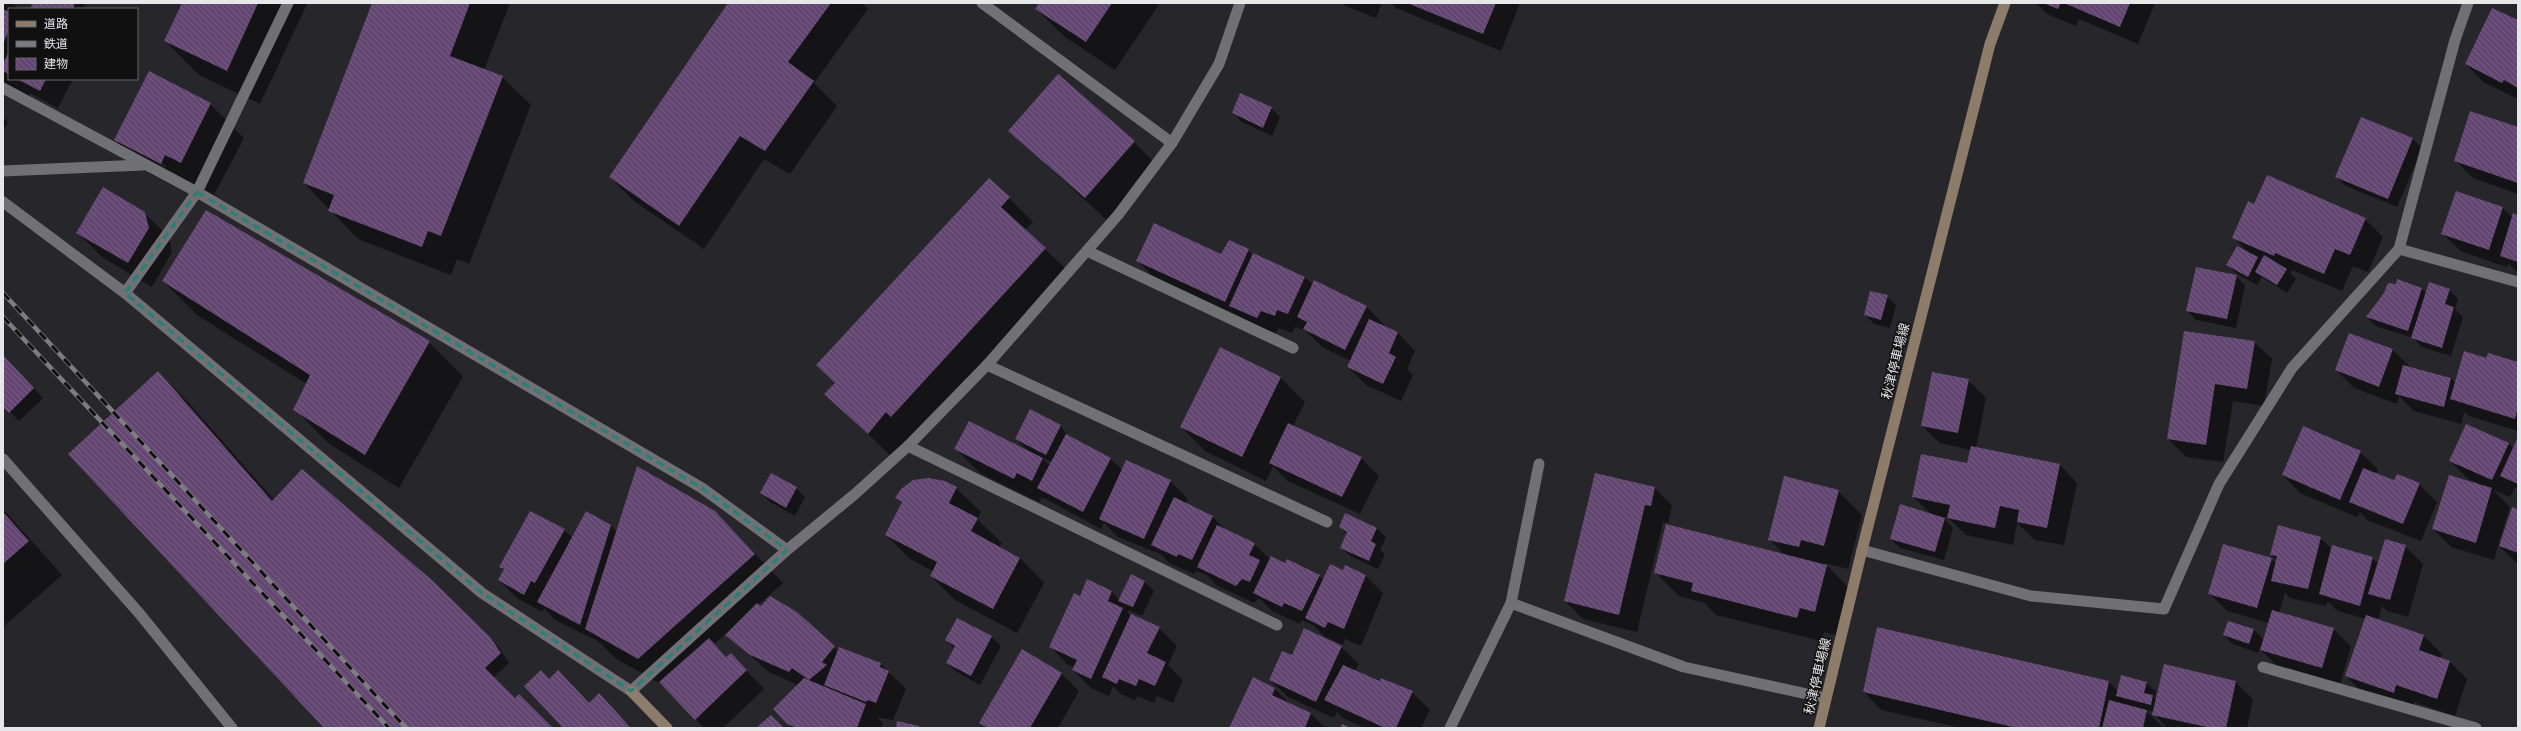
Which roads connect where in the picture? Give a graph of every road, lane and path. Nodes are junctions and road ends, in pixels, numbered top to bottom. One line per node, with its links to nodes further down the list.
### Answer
1 (288, 3): 10 (street)
2 (982, 3): 7 (street)
3 (1240, 3): 7 (street)
4 (2005, 3): 23 (main road, 秋津停車場線)
5 (2468, 3): 12 (street)
6 (3, 88): 8 (street)
7 (1172, 143): 13 (street)
8 (144, 165): 9 (street); 10 (street)
9 (3, 171)
10 (197, 192): 15 (street); 22 (street)
11 (3, 202): 15 (street)
12 (2399, 249): 14 (street); 23 (street)
13 (1087, 251): 16 (street); 17 (street)
14 (2518, 282)
15 (125, 293): 27 (street)
16 (1293, 348)
17 (987, 365): 18 (street); 21 (street)
18 (908, 446): 22 (street); 25 (street)
19 (3, 459): 29 (street)
20 (1539, 464): 24 (street)
21 (1327, 522)
22 (787, 550): 27 (street)
23 (1862, 550): 28 (main road, 秋津停車場線)
24 (1511, 603): 28 (street); 31 (street)
25 (1277, 625)
26 (2263, 667): 33 (street)
27 (631, 691): 30 (main road)
28 (1825, 698): 32 (main road, 秋津停車場線)
29 (232, 728)
30 (666, 728)
31 (1450, 728)
32 (1819, 728)
33 (2476, 728)

